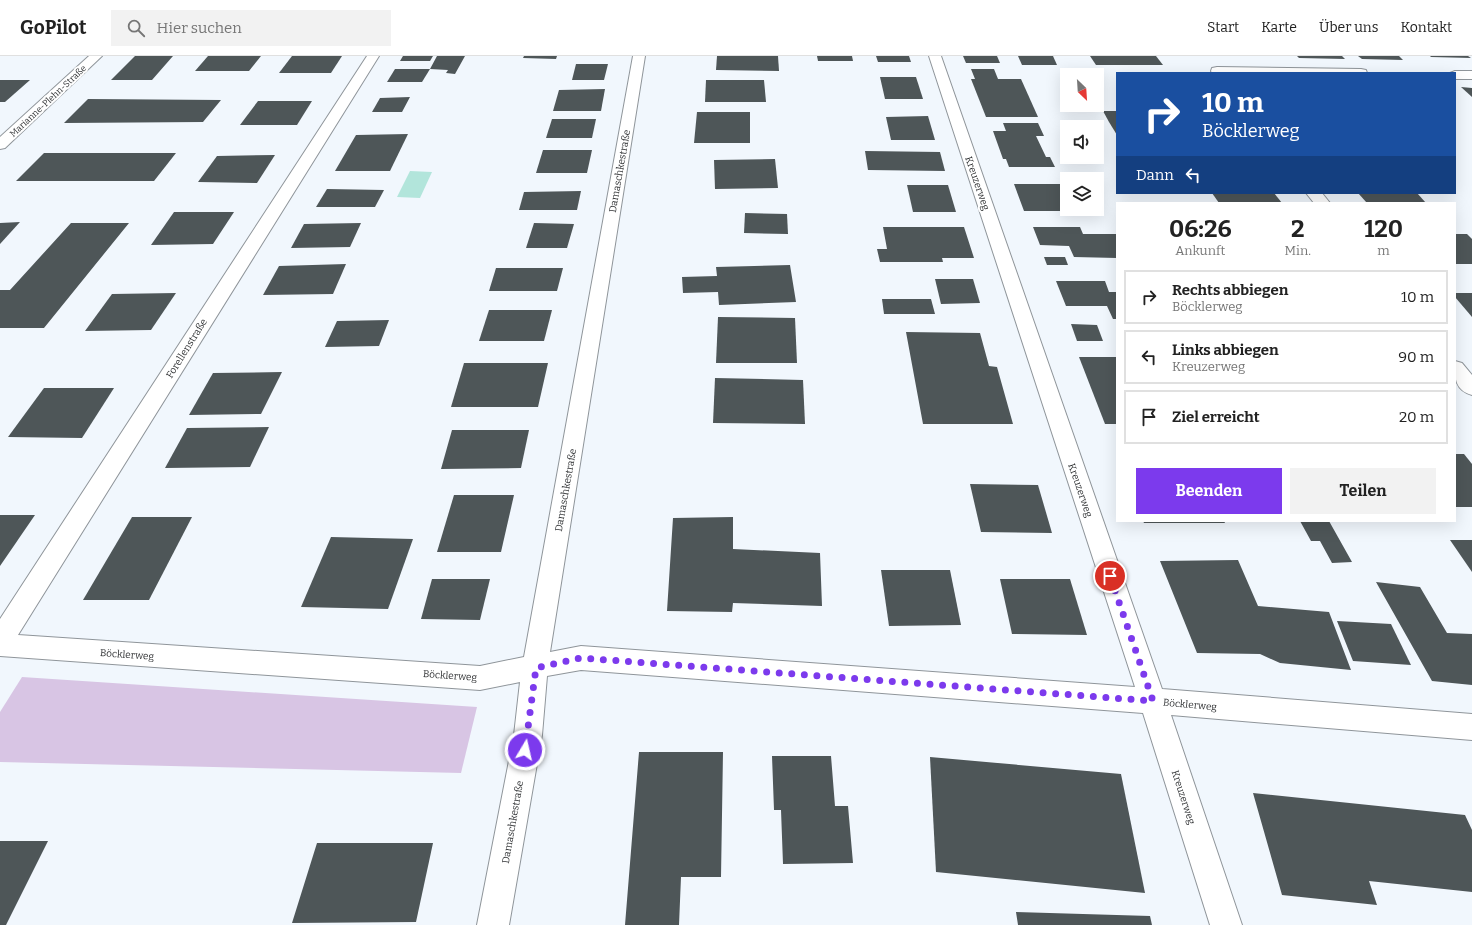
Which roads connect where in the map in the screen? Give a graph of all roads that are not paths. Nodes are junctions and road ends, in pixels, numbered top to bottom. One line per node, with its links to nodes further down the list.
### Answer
1 (96, 56): 9 (street, Marianne-Plehn-Straße)
2 (373, 56): 14 (street, Forellenstraße)
3 (639, 56): 16 (street, Damaschkestraße)
4 (935, 56): 17 (street, Kreuzerweg)
5 (1215, 68): 6 (street)
6 (1332, 72)
7 (1456, 74): 8 (street)
8 (1472, 75)
9 (0, 145)
10 (1315, 194): 11 (street)
11 (1321, 202)
12 (1456, 369): 13 (street)
13 (1472, 388)
14 (0, 641)
15 (0, 645): 16 (street, Böcklerweg)
16 (536, 668): 17 (street, Böcklerweg); 19 (street, Damaschkestraße)
17 (1153, 701): 18 (street, Böcklerweg); 20 (street, Kreuzerweg)
18 (1472, 727)
19 (493, 925)
20 (1226, 925)

